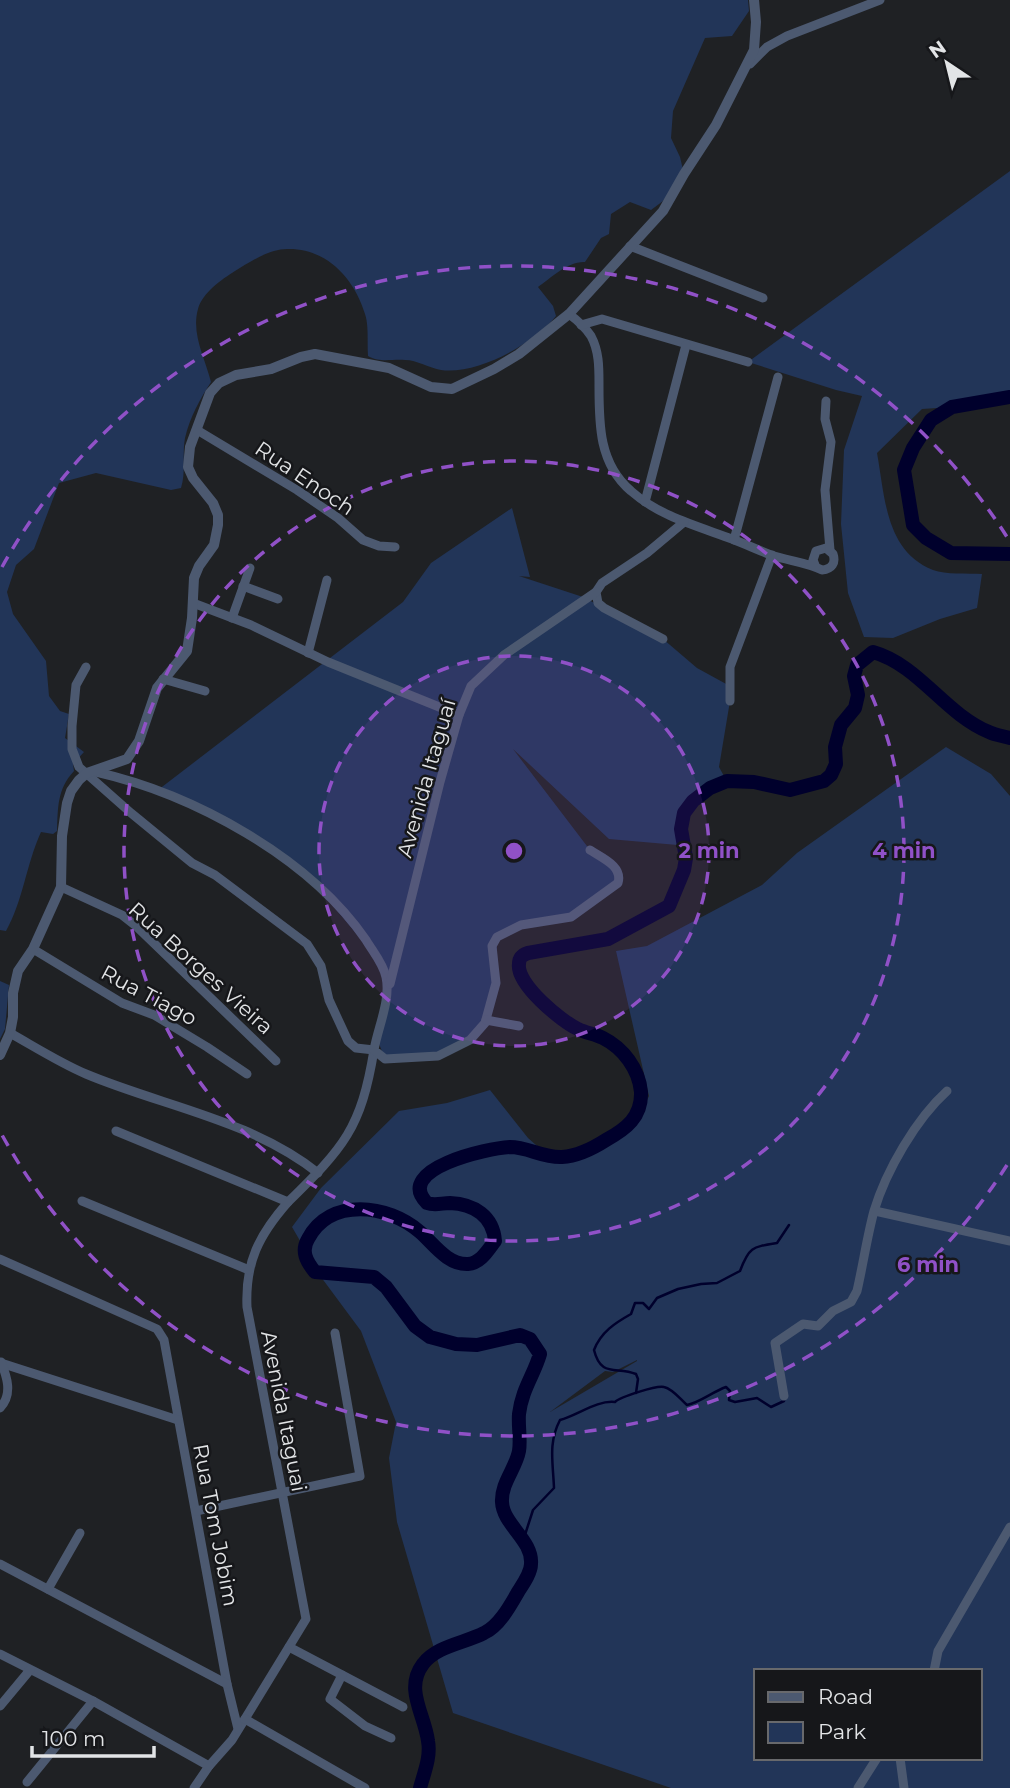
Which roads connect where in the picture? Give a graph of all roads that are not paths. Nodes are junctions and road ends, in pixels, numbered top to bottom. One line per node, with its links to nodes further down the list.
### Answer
1 (754, 0): 3 (street)
2 (880, 0): 3 (street)
3 (744, 70): 4 (street)
4 (630, 246): 5 (street); 6 (street)
5 (763, 298)
6 (569, 314): 7 (street); 12 (street)
7 (581, 325): 8 (street); 13 (street)
8 (686, 345): 9 (street); 13 (street)
9 (748, 362)
10 (778, 377): 15 (street)
11 (827, 401): 17 (street)
12 (197, 430): 16 (street, Rua Enoch); 25 (street)
13 (645, 502): 14 (street)
14 (684, 522): 15 (street); 23 (street, Avenida Itaguaí)
15 (734, 540): 18 (street)
16 (395, 547)
17 (830, 550): 19 (street); 19 (street)
18 (772, 555): 19 (street); 32 (street)
19 (814, 565)
20 (250, 568): 22 (street)
21 (327, 580): 28 (street)
22 (243, 586): 24 (street); 26 (street)
23 (596, 592): 27 (street); 33 (street, Avenida Itaguaí)
24 (278, 599)
25 (193, 603): 26 (street); 30 (street)
26 (232, 618): 28 (street)
27 (663, 639)
28 (308, 653): 33 (street)
29 (86, 667): 34 (street)
30 (163, 679): 31 (street); 34 (street)
31 (205, 691)
32 (730, 701)
33 (459, 715): 38 (street, Avenida Itaguaí)
34 (92, 772): 36 (street); 38 (street); 42 (street)
35 (590, 850): 39 (street)
36 (61, 887): 37 (street); 44 (street, Rua Borges Vieira)
37 (33, 949): 41 (street); 45 (street, Rua Tiago)
38 (387, 992): 42 (street, Avenida Itaguaí)
39 (486, 1020): 40 (street); 42 (street)
40 (519, 1026)
41 (10, 1033): 43 (street); 48 (street)
42 (374, 1050): 48 (street)
43 (0, 1055)
44 (276, 1061)
45 (247, 1074)
46 (947, 1091): 51 (street)
47 (116, 1131): 50 (street)
48 (318, 1173): 50 (street)
49 (82, 1201): 54 (street)
50 (288, 1202): 54 (street, Avenida Itaguai)
51 (875, 1211): 52 (street); 57 (street)
52 (1010, 1241)
53 (0, 1259): 59 (street, Rua Tom Jobim)
54 (249, 1270): 60 (street, Avenida Itaguai)
55 (335, 1333): 60 (street)
56 (1, 1361): 58 (street); 59 (street)
57 (784, 1396)
58 (0, 1408)
59 (178, 1420): 61 (street, Rua Tom Jobim)
60 (281, 1494): 61 (street); 66 (street, Avenida Itaguai)
61 (196, 1511): 71 (street, Rua Tom Jobim)
62 (1010, 1527): 68 (street)
63 (80, 1532): 65 (street)
64 (0, 1564): 65 (street)
65 (48, 1589): 71 (street)
66 (289, 1647): 70 (street); 75 (street, Avenida Itaguai)
67 (0, 1654): 69 (street)
68 (934, 1669)
69 (30, 1670): 72 (street); 73 (street)
70 (342, 1675): 74 (street); 77 (street)
71 (227, 1684): 76 (street, Rua Tom Jobim)
72 (93, 1701): 80 (street); 81 (street)
73 (0, 1706)
74 (403, 1707)
75 (245, 1719): 76 (street, Avenida Itaguai); 83 (street)
76 (238, 1729): 80 (street, Avenida Itaguai)
77 (391, 1738)
78 (876, 1760): 84 (street)
79 (900, 1760): 85 (street)
80 (209, 1766): 82 (street, Avenida Itaguai)
81 (27, 1782)
82 (194, 1788)
83 (365, 1788)
84 (858, 1788)
85 (904, 1788)

